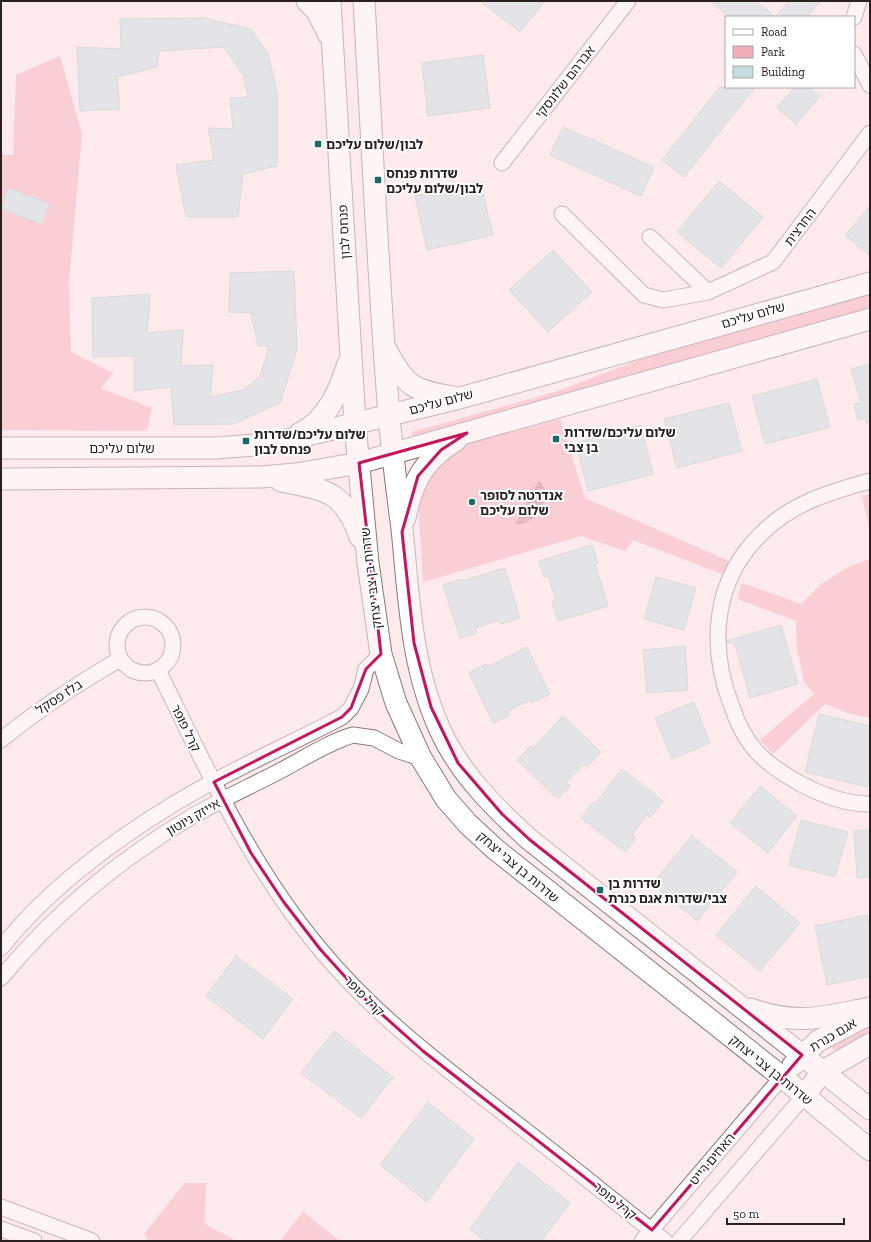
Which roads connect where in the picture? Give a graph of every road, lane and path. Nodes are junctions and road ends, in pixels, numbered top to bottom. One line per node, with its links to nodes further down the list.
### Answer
1 (307, 1): 7 (main road)
2 (330, 1): 7 (main road, פנחס לבון)
3 (364, 1): 17 (main road)
4 (628, 1): 11 (street, אברהם שלונסקי)
5 (859, 1): 6 (street)
6 (854, 16)
7 (334, 49): 18 (main road, פנחס לבון)
8 (855, 56): 9 (street)
9 (870, 85)
10 (870, 133): 15 (street, החרצית)
11 (502, 163)
12 (562, 214): 15 (street, החרצית)
13 (650, 237): 15 (street)
14 (870, 283): 19 (main road, שלום עליכם)
15 (708, 292)
16 (870, 319): 22 (main road)
17 (385, 346): 19 (main road); 20 (main road)
18 (351, 356): 21 (main road, פנחס לבון); 23 (main road)
19 (460, 398): 20 (main road, שלום עליכם)
20 (389, 416): 21 (main road, שלום עליכם); 25 (main road)
21 (355, 424): 23 (main road, שלום עליכם); 26 (main road, פנחס לבון)
22 (467, 433): 25 (main road); 30 (main road)
23 (287, 440): 24 (main road, שלום עליכם)
24 (1, 448)
25 (393, 453): 26 (main road); 30 (main road)
26 (359, 463): 27 (main road); 31 (main road, שדרות בן צבי יצחק)
27 (261, 477): 28 (main road); 31 (main road)
28 (1, 479)
29 (870, 481): 39 (street)
30 (402, 532): 42 (main road)
31 (368, 563): 32 (main road, שדרות בן צבי יצחק)
32 (381, 654): 36 (main road, שדרות בן צבי יצחק); 37 (street, אייזק ניוטון)
33 (120, 658): 34 (street); 34 (street); 35 (street, בלז פסקל)
34 (158, 670): 37 (street, קרל פופר)
35 (1, 740)
36 (421, 758): 38 (street, אייזק ניוטון); 48 (main road, שדרות בן צבי יצחק)
37 (214, 782): 38 (street, קרל פופר); 40 (street, אייזק ניוטון)
38 (222, 800): 41 (street, אייזק ניוטון); 54 (street, קרל פופר)
39 (870, 804)
40 (1, 948)
41 (1, 978)
42 (739, 1005): 43 (main road); 46 (main road)
43 (870, 1008)
44 (870, 1014): 46 (main road, אגם כנרת)
45 (870, 1044): 47 (main road, אגם כנרת)
46 (802, 1055): 47 (main road); 48 (main road, אגם כנרת)
47 (823, 1071): 49 (main road, אגם כנרת); 50 (main road)
48 (782, 1077): 49 (main road, שדרות בן צבי יצחק); 54 (street, האחים רייט)
49 (804, 1096): 51 (main road, שדרות בן צבי יצחק); 58 (street)
50 (870, 1109)
51 (870, 1150)
52 (1, 1207): 56 (street)
53 (1, 1229): 55 (street)
54 (647, 1236): 57 (street, קרל פופר)
55 (34, 1241)
56 (92, 1241)
57 (665, 1241)
58 (679, 1241)

